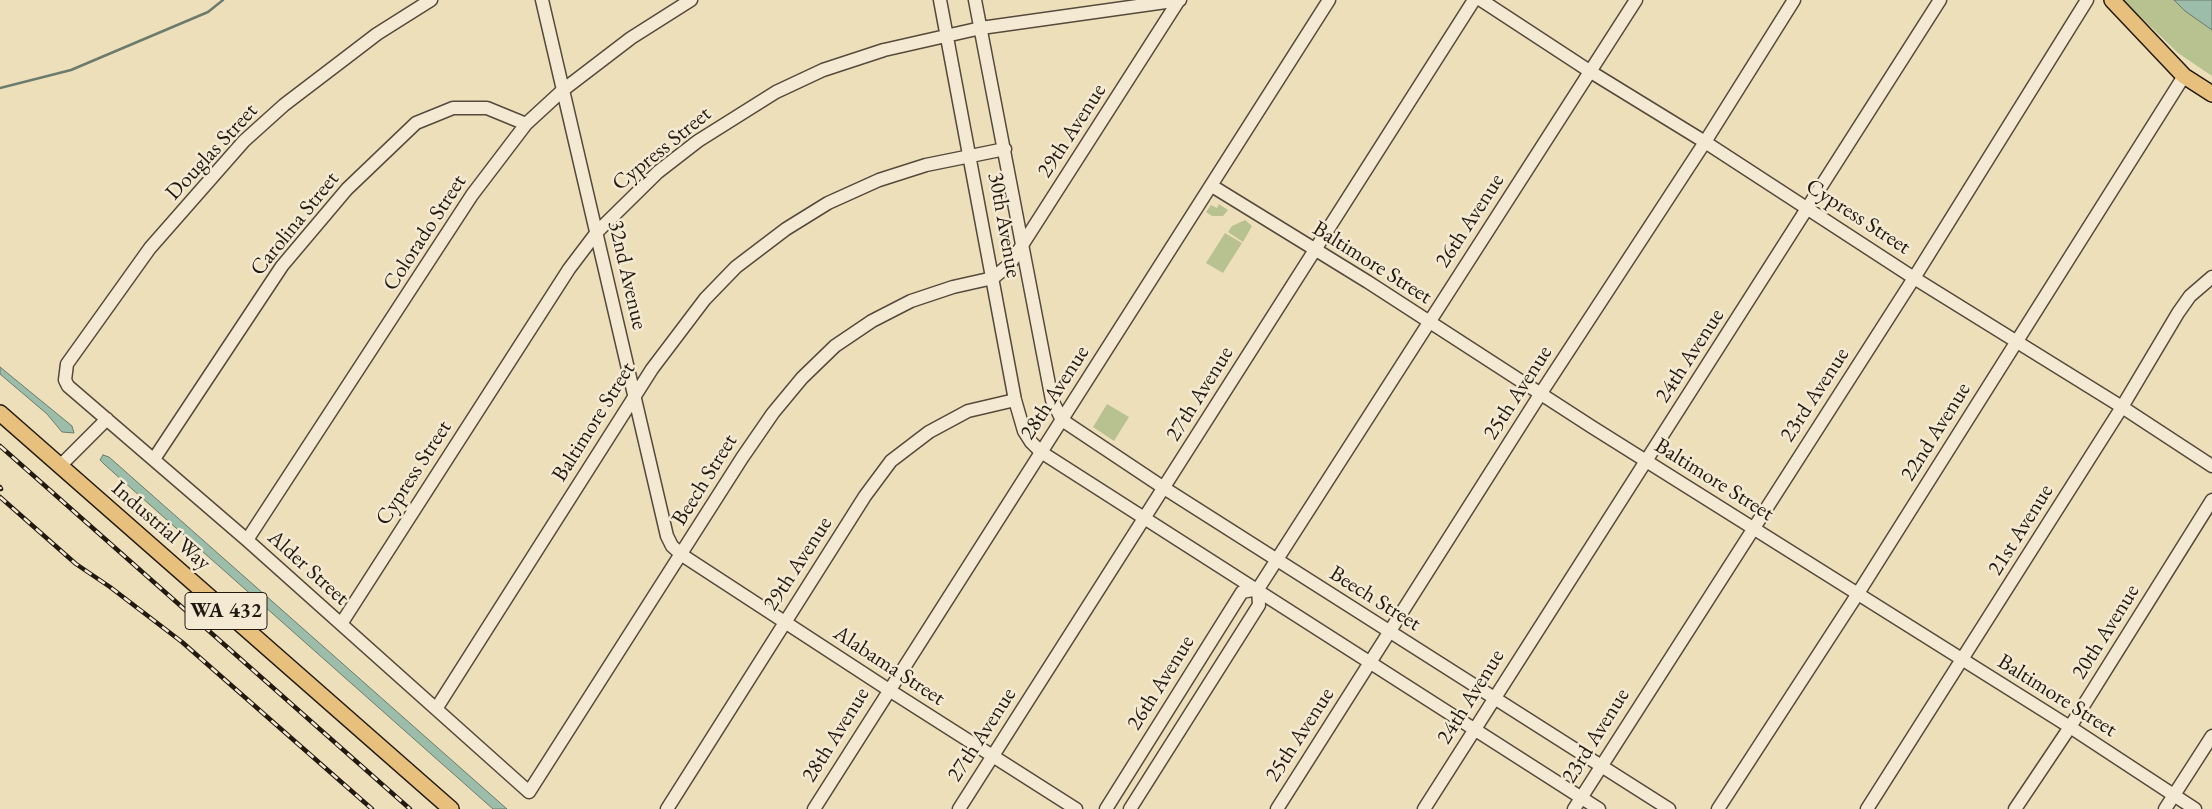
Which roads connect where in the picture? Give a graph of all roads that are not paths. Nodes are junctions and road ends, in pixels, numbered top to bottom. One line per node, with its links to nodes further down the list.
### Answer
1 (430, 0): 35 (street, Douglas Street)
2 (542, 0): 19 (street, 32nd Avenue)
3 (691, 0): 19 (street, Colorado Street)
4 (940, 0): 16 (street, 30th Avenue)
5 (975, 0): 15 (street, 30th Avenue)
6 (1179, 0): 15 (street, Cypress Street); 28 (street, 29th Avenue)
7 (1329, 0): 25 (street, 28th Avenue)
8 (1474, 0): 29 (street, 27th Avenue)
9 (1481, 0): 17 (street, Cypress Street)
10 (1636, 0): 17 (street, 26th Avenue)
11 (1794, 0): 22 (street, 25th Avenue)
12 (1940, 0): 26 (street, 24th Avenue)
13 (2087, 0): 32 (street, 23rd Avenue)
14 (2112, 0): 18 (main road)
15 (981, 28): 16 (street, Cypress Street); 23 (street, 30th Avenue)
16 (946, 35): 24 (street, 30th Avenue); 27 (street, Cypress Street)
17 (1591, 72): 22 (street, Cypress Street); 33 (street, 26th Avenue)
18 (2184, 76): 20 (main road); 34 (street, 22nd Avenue)
19 (563, 90): 21 (street, Colorado Street); 27 (street, 32nd Avenue)
20 (2212, 94)
21 (526, 124): 44 (street, Carolina Street); 52 (street, Colorado Street)
22 (1705, 142): 26 (street, Cypress Street); 36 (street, 25th Avenue)
23 (1005, 149): 24 (street, Baltimore Street); 28 (street, 30th Avenue)
24 (970, 156): 31 (street, 30th Avenue); 37 (street, Baltimore Street)
25 (1212, 186): 29 (street, Baltimore Street); 42 (street, 28th Avenue)
26 (1809, 208): 32 (street, Cypress Street); 45 (street, 24th Avenue)
27 (596, 232): 37 (street, 32nd Avenue); 58 (street, Cypress Street)
28 (1024, 244): 31 (street, 29th Avenue); 42 (street, 30th Avenue)
29 (1315, 250): 33 (street, Baltimore Street); 48 (street, 27th Avenue)
30 (2212, 277): 39 (street, 21st Avenue)
31 (993, 278): 38 (street, 30th Avenue); 53 (street, Beech Street)
32 (1914, 278): 34 (street, Cypress Street); 51 (street, 23rd Avenue)
33 (1428, 322): 36 (street, Baltimore Street); 54 (street, 26th Avenue)
34 (2016, 342): 39 (street, Cypress Street); 56 (street, 22nd Avenue)
35 (64, 372): 41 (street, Alder Street)
36 (1541, 393): 45 (street, Baltimore Street); 59 (street, 25th Avenue)
37 (635, 395): 53 (street, 32nd Avenue); 64 (street, Baltimore Street)
38 (1016, 400): 43 (street, 30th Avenue); 57 (street, 29th Avenue)
39 (2122, 407): 47 (street, Cypress Street); 60 (street, 21st Avenue)
40 (0, 413): 46 (main road, Industrial Way / WA 432)
41 (107, 419): 44 (street, Alder Street); 46 (street)
42 (1062, 420): 43 (street, 28th Avenue); 48 (street, Beech Street)
43 (1041, 452): 50 (street); 62 (street, 28th Avenue)
44 (154, 459): 52 (street, Alder Street)
45 (1646, 460): 51 (street, Baltimore Street); 63 (street, 24th Avenue)
46 (60, 466): 73 (main road, Industrial Way / WA 432)
47 (2212, 466)
48 (1164, 488): 50 (street, 27th Avenue); 54 (street, Beech Street)
49 (2212, 500): 65 (street, 20th Avenue)
50 (1145, 517): 55 (street); 68 (street, 27th Avenue)
51 (1753, 528): 56 (street, Baltimore Street); 69 (street, 23rd Avenue)
52 (247, 540): 58 (street, Alder Street)
53 (682, 555): 57 (street, Alabama Street); 70 (street, Beech Street)
54 (1276, 560): 55 (street, 26th Avenue); 59 (street, Beech Street)
55 (1258, 589): 61 (street); 78 (street, 26th Avenue); 79 (street, 26th Avenue)
56 (1857, 595): 60 (street, Baltimore Street); 85 (street, 22nd Avenue)
57 (785, 622): 62 (street, Alabama Street); 74 (street, 29th Avenue)
58 (342, 624): 64 (street, Alder Street)
59 (1390, 632): 61 (street, 25th Avenue); 63 (street, Beech Street)
60 (1962, 660): 65 (street, Baltimore Street); 86 (street, 21st Avenue)
61 (1371, 662): 66 (street); 80 (street, 25th Avenue)
62 (888, 690): 68 (street, Alabama Street); 75 (street, 28th Avenue)
63 (1494, 698): 66 (street, 24th Avenue); 69 (street, Beech Street)
64 (436, 709): 70 (street, Alder Street)
65 (2070, 727): 71 (street, Baltimore Street); 87 (street, 20th Avenue)
66 (1474, 729): 72 (street); 81 (street, 24th Avenue)
67 (2212, 736): 71 (street)
68 (993, 756): 76 (street, 27th Avenue); 77 (street, Alabama Street)
69 (1601, 765): 72 (street, 23rd Avenue); 84 (street, Beech Street)
70 (529, 792)
71 (2174, 796): 88 (street); 89 (street, Baltimore Street)
72 (1581, 797): 82 (street, 23rd Avenue); 83 (street)
73 (451, 809)
74 (666, 809)
75 (814, 809)
76 (959, 809)
77 (1076, 809)
78 (1106, 809)
79 (1130, 809)
80 (1277, 809)
81 (1424, 809)
82 (1574, 809)
83 (1599, 809)
84 (1669, 809)
85 (1718, 809)
86 (1867, 809)
87 (2015, 809)
88 (2165, 809)
89 (2195, 809)

